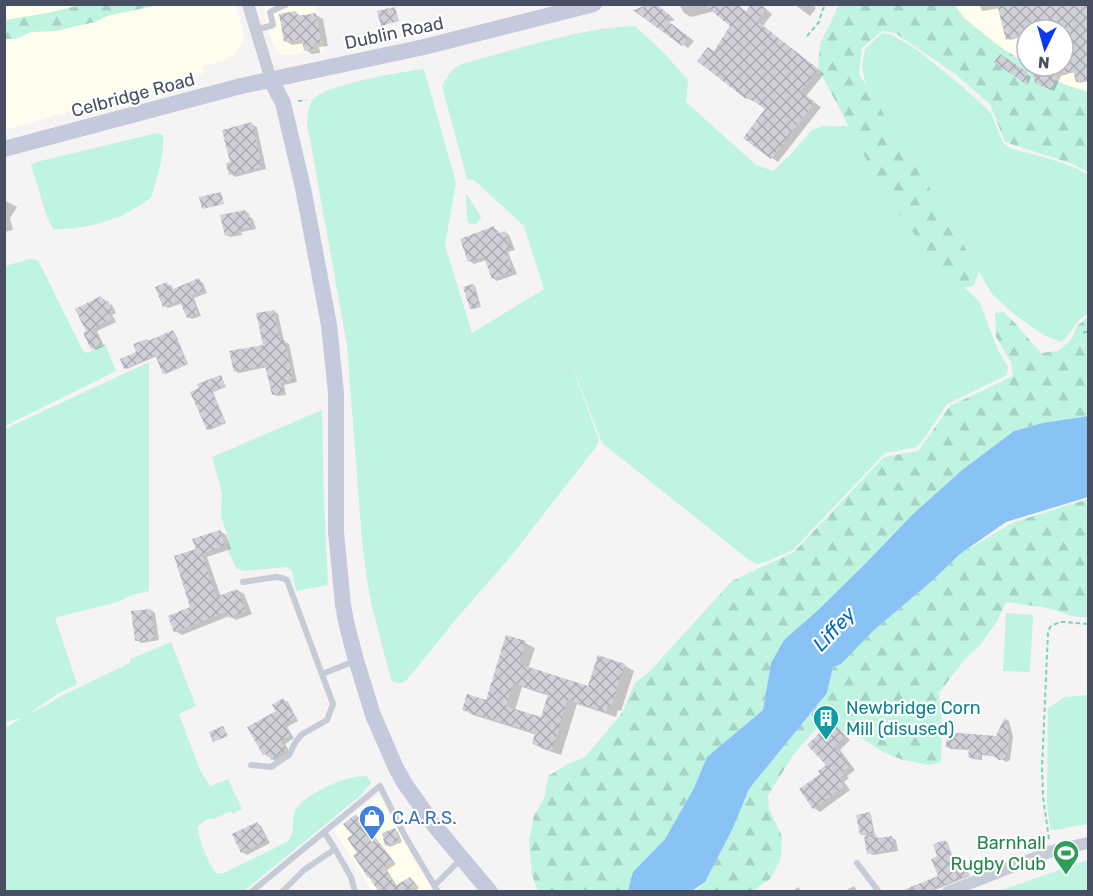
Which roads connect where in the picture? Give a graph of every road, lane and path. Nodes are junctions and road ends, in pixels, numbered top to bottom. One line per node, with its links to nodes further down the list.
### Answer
1 (248, 4): 6 (street)
2 (287, 4): 6 (lane)
3 (594, 4): 8 (main road, Dublin Road)
4 (820, 4): 5 (path)
5 (825, 6): 7 (path)
6 (255, 30): 8 (street)
7 (807, 36)
8 (271, 80): 9 (main road, Celbridge Road); 14 (main road)
9 (4, 149)
10 (1089, 331): 11 (path)
11 (1083, 333)
12 (243, 582): 15 (lane)
13 (1089, 624): 20 (path)
14 (356, 660): 15 (lane); 21 (main road)
15 (322, 674): 16 (lane)
16 (251, 765)
17 (324, 832): 19 (lane); 23 (lane); 24 (lane)
18 (1089, 843): 20 (street)
19 (335, 849): 25 (lane); 26 (lane)
20 (1052, 851): 29 (street)
21 (461, 859): 23 (lane); 27 (main road)
22 (857, 863): 28 (lane)
23 (437, 888)
24 (251, 891)
25 (282, 891)
26 (355, 891)
27 (490, 891)
28 (879, 891)
29 (948, 891)

